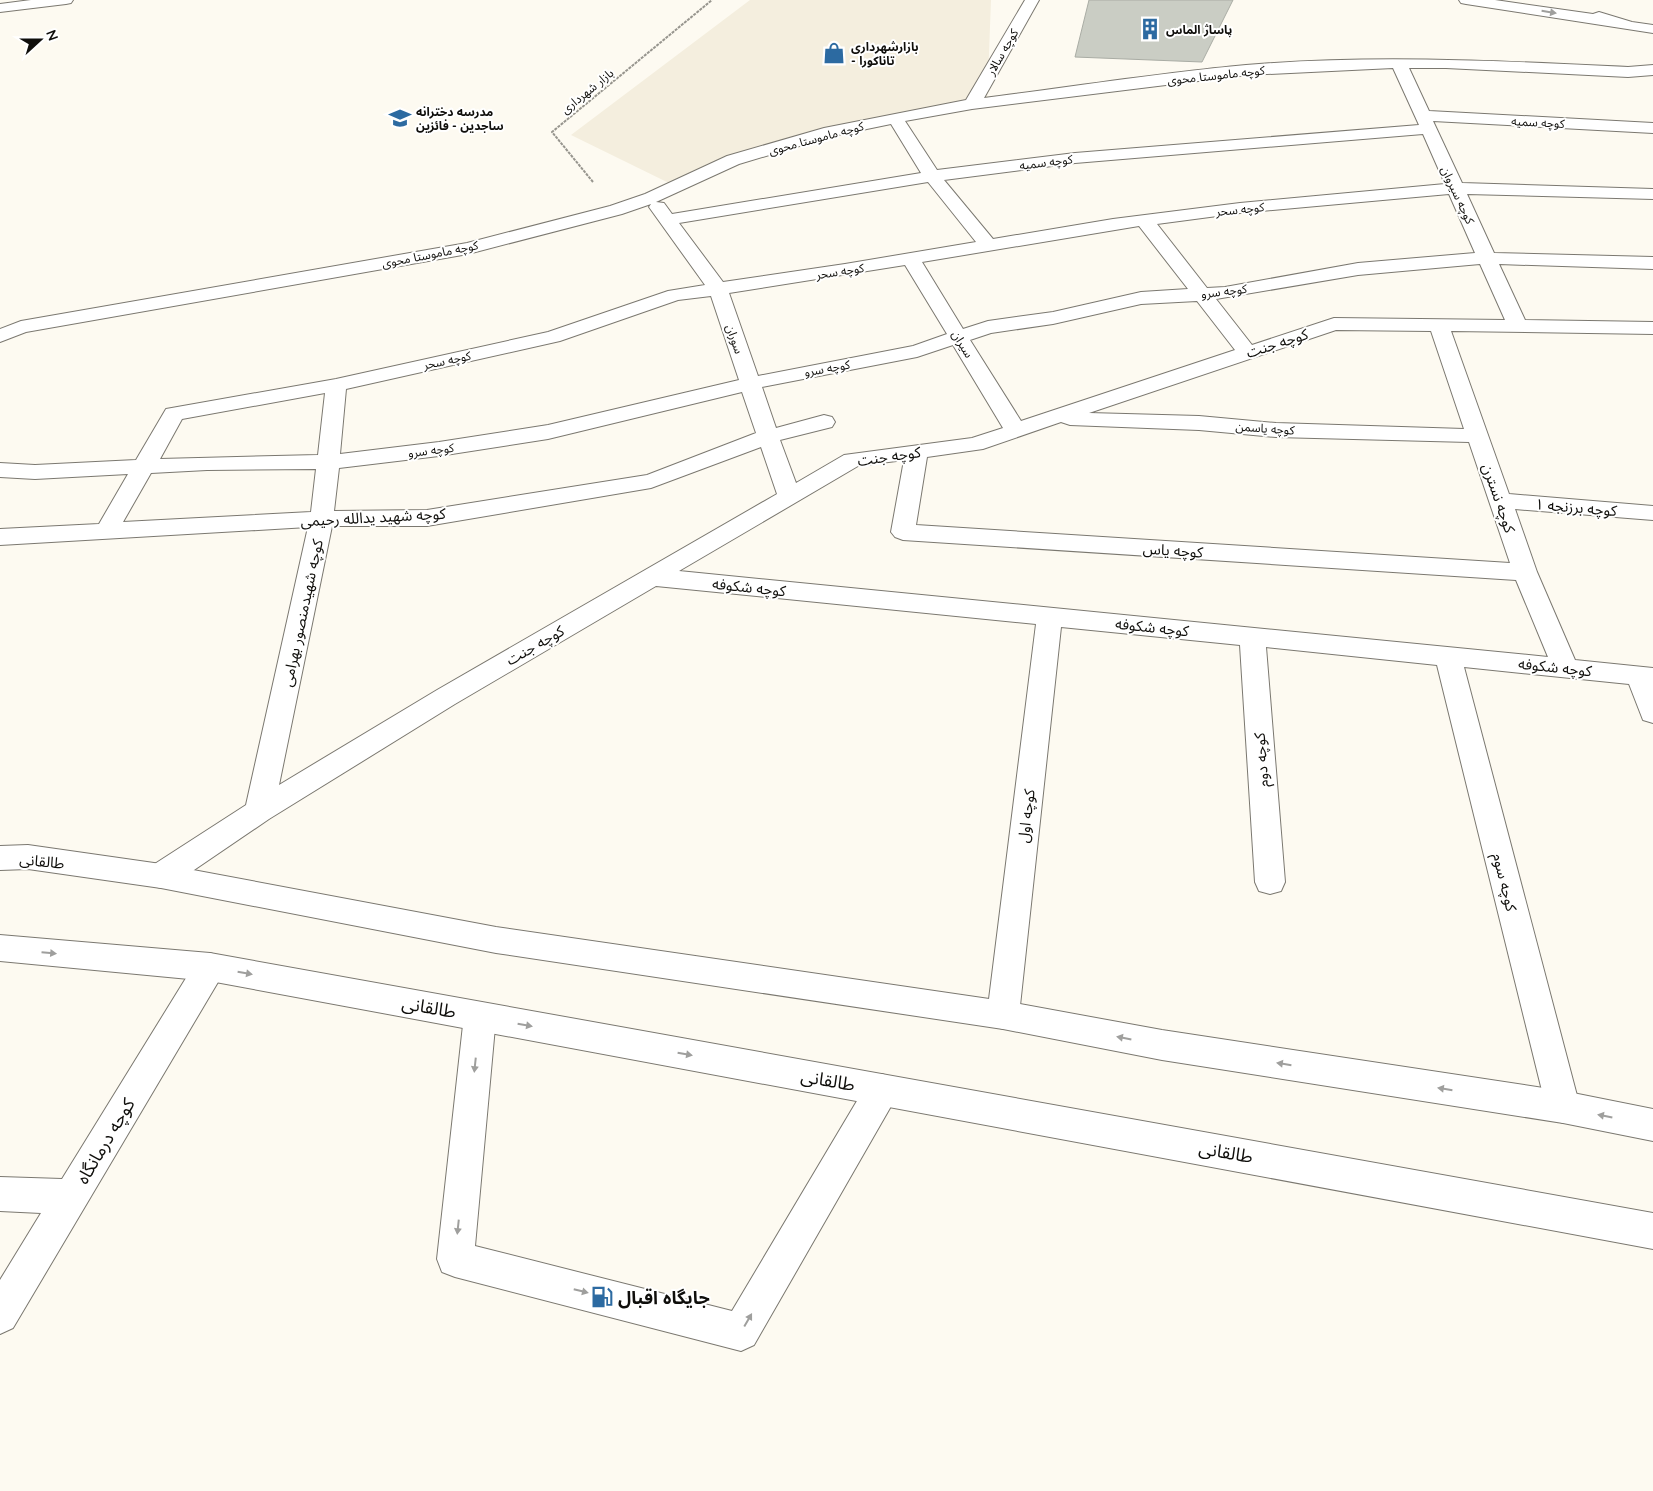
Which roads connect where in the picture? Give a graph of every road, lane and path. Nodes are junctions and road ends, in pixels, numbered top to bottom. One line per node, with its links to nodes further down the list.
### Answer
1 (66, 0): 6 (street)
2 (712, 0): 19 (path, بازار شهرداری)
3 (1032, 0): 11 (street, کوچه سالار)
4 (1466, 0): 7 (street, one-way to 7)
5 (1579, 2): 7 (street)
6 (0, 8)
7 (1616, 22): 8 (street)
8 (1653, 29)
9 (1399, 63): 10 (street, کوچه ماموستا محوی); 11 (street, کوچه ماموستا محوی); 13 (street, کوچه سیروان)
10 (1653, 70)
11 (972, 104): 12 (street, کوچه ماموستا محوی)
12 (895, 118): 15 (street); 18 (street, کوچه ماموستا محوی)
13 (1425, 123): 14 (street, کوچه سمیه); 15 (street, کوچه سمیه); 16 (street, کوچه سیروان)
14 (1653, 128)
15 (932, 176): 20 (street, کوچه سمیه); 22 (street)
16 (1455, 188): 17 (street, کوچه سحر); 21 (street, کوچه سحر); 23 (street, کوچه سیروان)
17 (1653, 194)
18 (651, 198): 19 (street, کوچه ماموستا محوی); 20 (street, سوران)
19 (616, 210): 31 (street, کوچه ماموستا محوی)
20 (668, 220): 26 (street, سوران)
21 (1144, 220): 22 (street, کوچه سحر); 27 (street)
22 (988, 246): 24 (street, کوچه سحر)
23 (1487, 258): 25 (street, کوچه سرو); 27 (street, کوچه سرو); 29 (street, کوچه سیروان)
24 (911, 259): 26 (street, کوچه سحر); 32 (street, سیران)
25 (1653, 263)
26 (718, 289): 34 (street, سوران); 35 (street, کوچه سحر)
27 (1202, 294): 32 (street, کوچه سرو); 33 (street)
28 (1439, 326): 29 (street, کوچه جنت); 33 (street, کوچه جنت); 40 (street, کوچه نسترن)
29 (1518, 327): 30 (street, کوچه جنت)
30 (1653, 328)
31 (0, 336)
32 (959, 338): 34 (street, کوچه سرو); 38 (street, سیران)
33 (1248, 353): 36 (street, کوچه جنت)
34 (750, 384): 39 (street, سوران); 42 (street, کوچه سرو)
35 (336, 385): 42 (street, کوچه شهیدمنصور بهرامی); 43 (street, کوچه سحر)
36 (1052, 418): 38 (street, کوچه جنت); 40 (street, کوچه یاسمن)
37 (824, 422): 39 (street, کوچه شهید یدالله رحیمی)
38 (1015, 430): 41 (street, کوچه جنت)
39 (768, 436): 45 (street, سوران); 48 (street, کوچه شهید یدالله رحیمی)
40 (1478, 436): 46 (street, کوچه نسترن)
41 (917, 452): 45 (street, کوچه جنت); 51 (street, کوچه یاس)
42 (328, 462): 43 (street, کوچه سرو); 48 (street, کوچه شهیدمنصور بهرامی)
43 (144, 466): 44 (street, کوچه سرو); 49 (street, کوچه سحر)
44 (0, 470)
45 (789, 497): 52 (street, کوچه جنت)
46 (1499, 500): 47 (street, کوچه برزنجه ۱); 51 (street, کوچه نسترن)
47 (1653, 513)
48 (322, 520): 49 (street, کوچه شهید یدالله رحیمی); 59 (street, کوچه شهیدمنصور بهرامی)
49 (106, 532): 50 (street, کوچه شهید یدالله رحیمی)
50 (0, 537)
51 (1525, 572): 56 (street, کوچه نسترن)
52 (652, 577): 53 (street, کوچه شکوفه); 59 (street, کوچه جنت)
53 (1049, 617): 54 (street, کوچه شکوفه); 65 (street, کوچه اول)
54 (1252, 637): 55 (street, کوچه شکوفه); 62 (street, کوچه دوم)
55 (1448, 656): 56 (street, کوچه شکوفه); 68 (street, کوچه سوم)
56 (1565, 668): 57 (street, کوچه شکوفه)
57 (1646, 676): 58 (street)
58 (1653, 713)
59 (259, 810): 61 (street, کوچه جنت)
60 (0, 858): 61 (street, طالقانی)
61 (162, 876): 65 (street, طالقانی)
62 (1270, 882)
63 (0, 948): 64 (street, طالقانی, one-way to 64)
64 (210, 967): 66 (street, طالقانی, one-way to 66); 71 (street, کوچه درمانگاه)
65 (1003, 1015): 68 (street, طالقانی, one-way to 65)
66 (480, 1016): 67 (street, طالقانی, one-way to 67); 67 (street, one-way to 67)
67 (882, 1090): 72 (street, طالقانی)
68 (1563, 1107): 69 (street, طالقانی, one-way to 68)
69 (1653, 1125)
70 (0, 1194): 71 (street)
71 (71, 1197): 73 (street, کوچه درمانگاه)
72 (1653, 1231)
73 (0, 1315)

